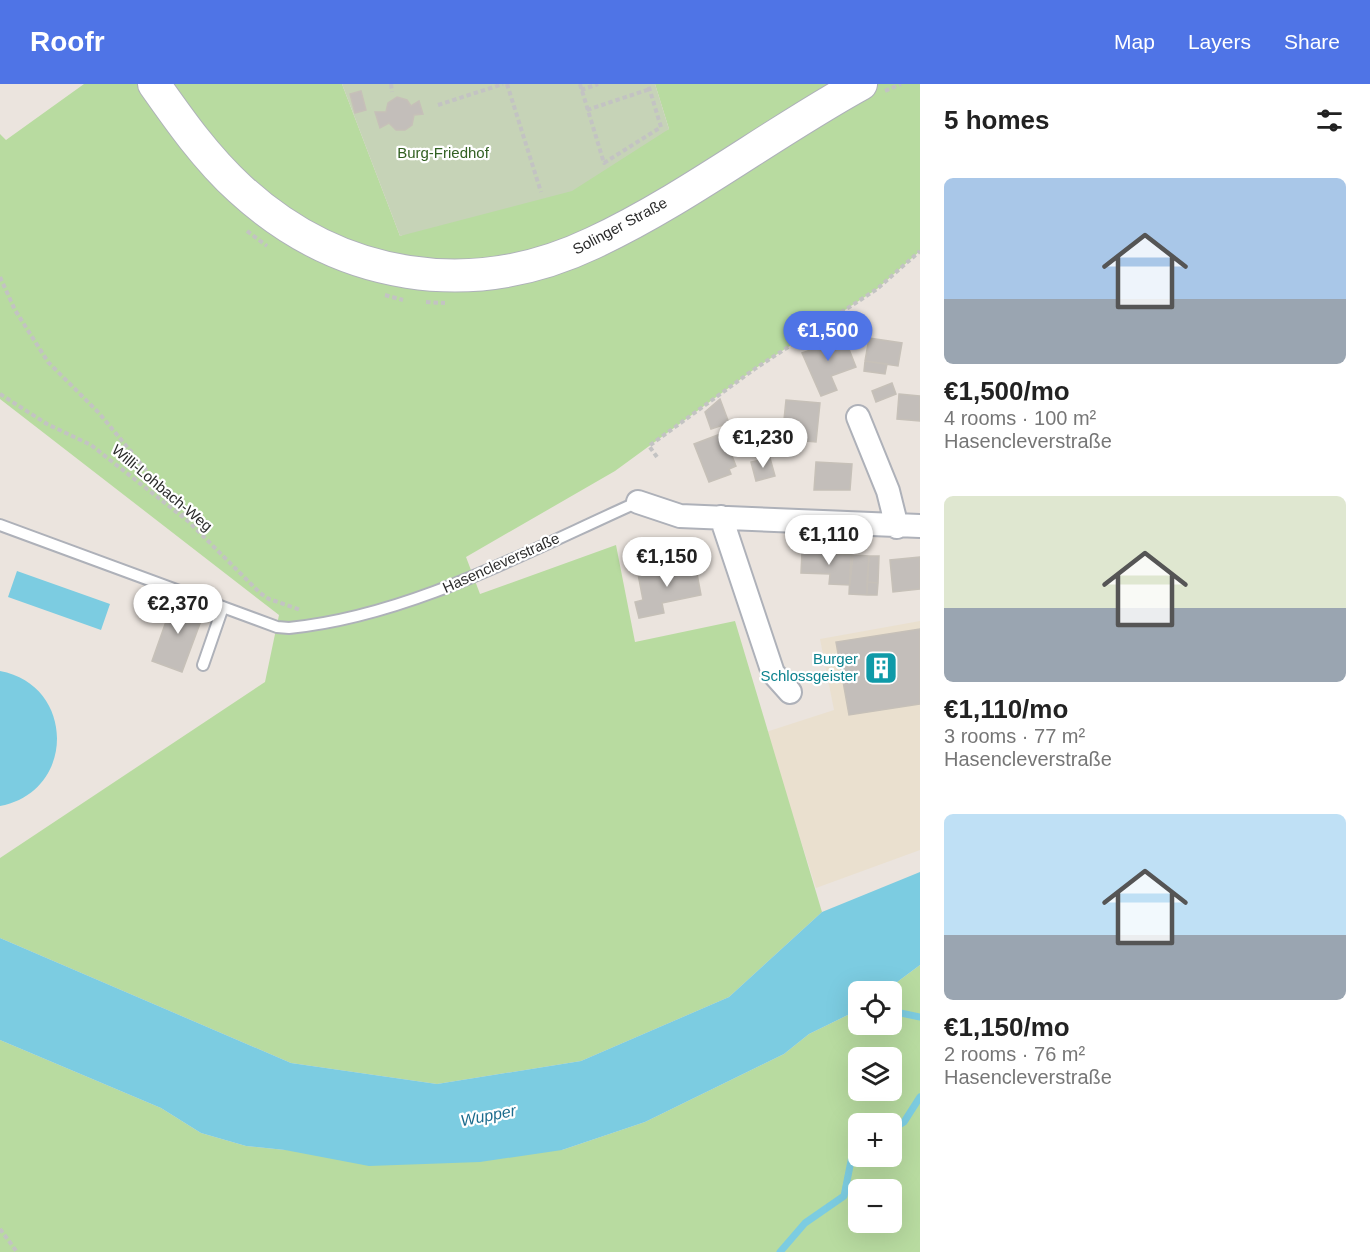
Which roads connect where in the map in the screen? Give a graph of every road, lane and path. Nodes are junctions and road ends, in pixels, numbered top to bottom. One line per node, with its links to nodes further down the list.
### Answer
1 (154, 84): 8 (main road, Solinger Straße)
2 (391, 84): 10 (path)
3 (505, 84): 11 (path); 13 (path)
4 (580, 84): 9 (path)
5 (598, 84): 9 (path)
6 (901, 84): 8 (path)
7 (649, 87): 12 (path); 12 (path)
8 (870, 89)
9 (581, 90): 12 (path)
10 (392, 92)
11 (438, 105)
12 (587, 110)
13 (541, 192)
14 (242, 226): 15 (path)
15 (270, 247)
16 (920, 251): 24 (path)
17 (0, 277): 27 (path)
18 (383, 295): 19 (path)
19 (405, 300)
20 (417, 301): 21 (path)
21 (450, 303)
22 (0, 394): 27 (path, Willi-Lohbach-Weg)
23 (858, 417): 30 (street)
24 (657, 457)
25 (638, 502): 26 (street, Hasencleverstraße); 32 (lane, Hasencleverstraße)
26 (721, 517): 30 (street, Hasencleverstraße); 34 (street)
27 (188, 521): 32 (path, Willi-Lohbach-Weg)
28 (0, 525): 31 (lane)
29 (920, 526): 30 (street, Hasencleverstraße)
30 (897, 527)
31 (223, 607): 32 (lane, Hasencleverstraße); 33 (lane)
32 (335, 619)
33 (202, 665)
34 (790, 692)
35 (0, 1229): 36 (path)
36 (17, 1252)

